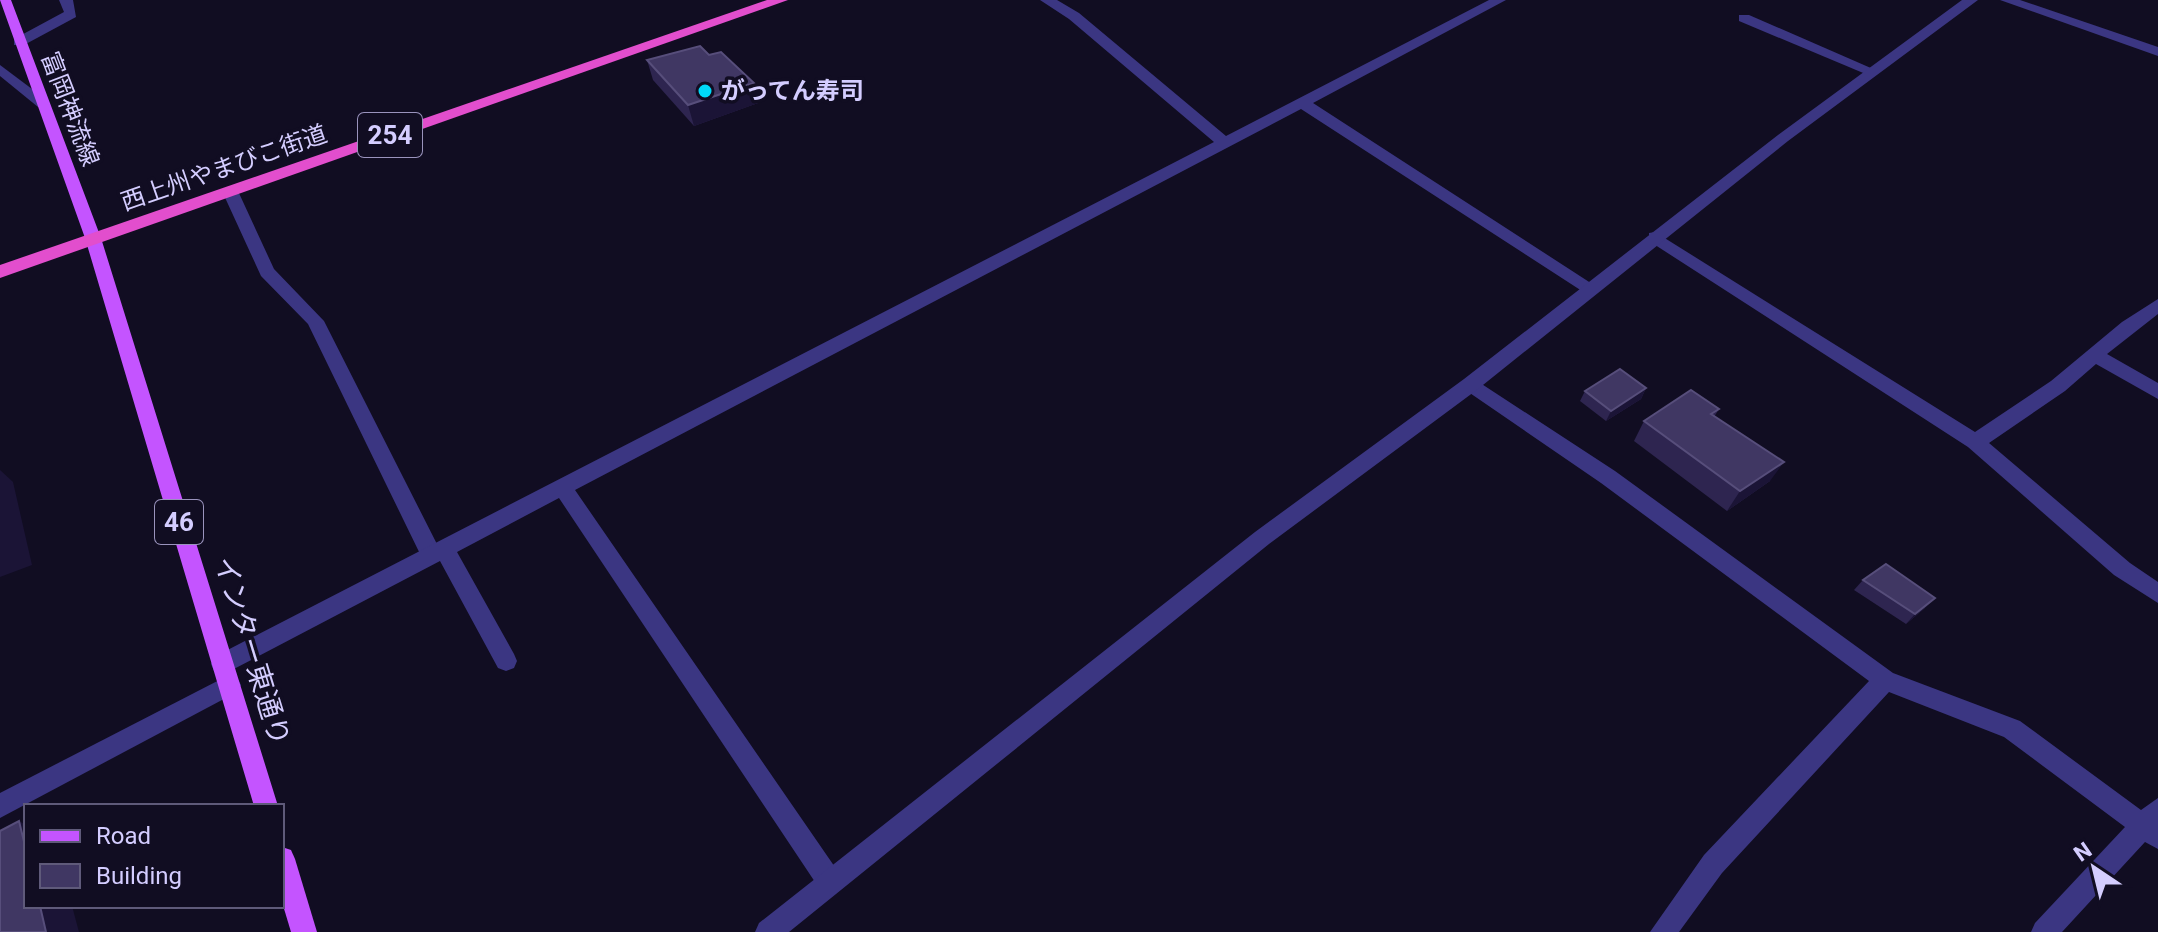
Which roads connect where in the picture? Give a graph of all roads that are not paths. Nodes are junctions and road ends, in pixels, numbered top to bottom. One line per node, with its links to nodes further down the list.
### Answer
1 (4, 0): 9 (main road, 46)
2 (66, 0): 9 (street)
3 (781, 0): 16 (highway, 西上州やまびこ街道 / 254)
4 (1047, 0): 15 (street)
5 (1499, 0): 13 (street)
6 (1971, 0): 12 (street)
7 (2007, 0): 10 (street)
8 (1744, 18): 12 (street)
9 (19, 42): 14 (main road, 富岡神流線 / 46)
10 (2158, 52)
11 (0, 69): 14 (street)
12 (1873, 72): 17 (street)
13 (1302, 103): 15 (street); 20 (street)
14 (43, 104): 18 (main road, 富岡神流線 / 46)
15 (1224, 142): 26 (street)
16 (230, 191): 18 (highway, 西上州やまびこ街道 / 254); 27 (street)
17 (1655, 237): 20 (street); 25 (street)
18 (93, 238): 19 (highway, 西上州やまびこ街道 / 254); 30 (main road, インター東通り / 46)
19 (0, 272)
20 (1591, 289): 23 (street)
21 (2158, 305): 22 (street)
22 (2095, 355): 24 (street); 25 (street)
23 (1471, 384): 31 (street); 36 (street)
24 (2158, 392)
25 (1975, 442): 28 (street)
26 (561, 485): 27 (street); 36 (street)
27 (437, 550): 29 (street); 30 (street)
28 (2158, 594)
29 (506, 661)
30 (225, 674): 32 (main road, インター東通り / 46); 33 (street)
31 (1885, 680): 34 (street); 39 (street)
32 (265, 804)
33 (0, 806)
34 (2153, 824): 40 (street)
35 (284, 866): 37 (main road)
36 (830, 882): 38 (street)
37 (304, 932)
38 (768, 932)
39 (1663, 932)
40 (2044, 932)

